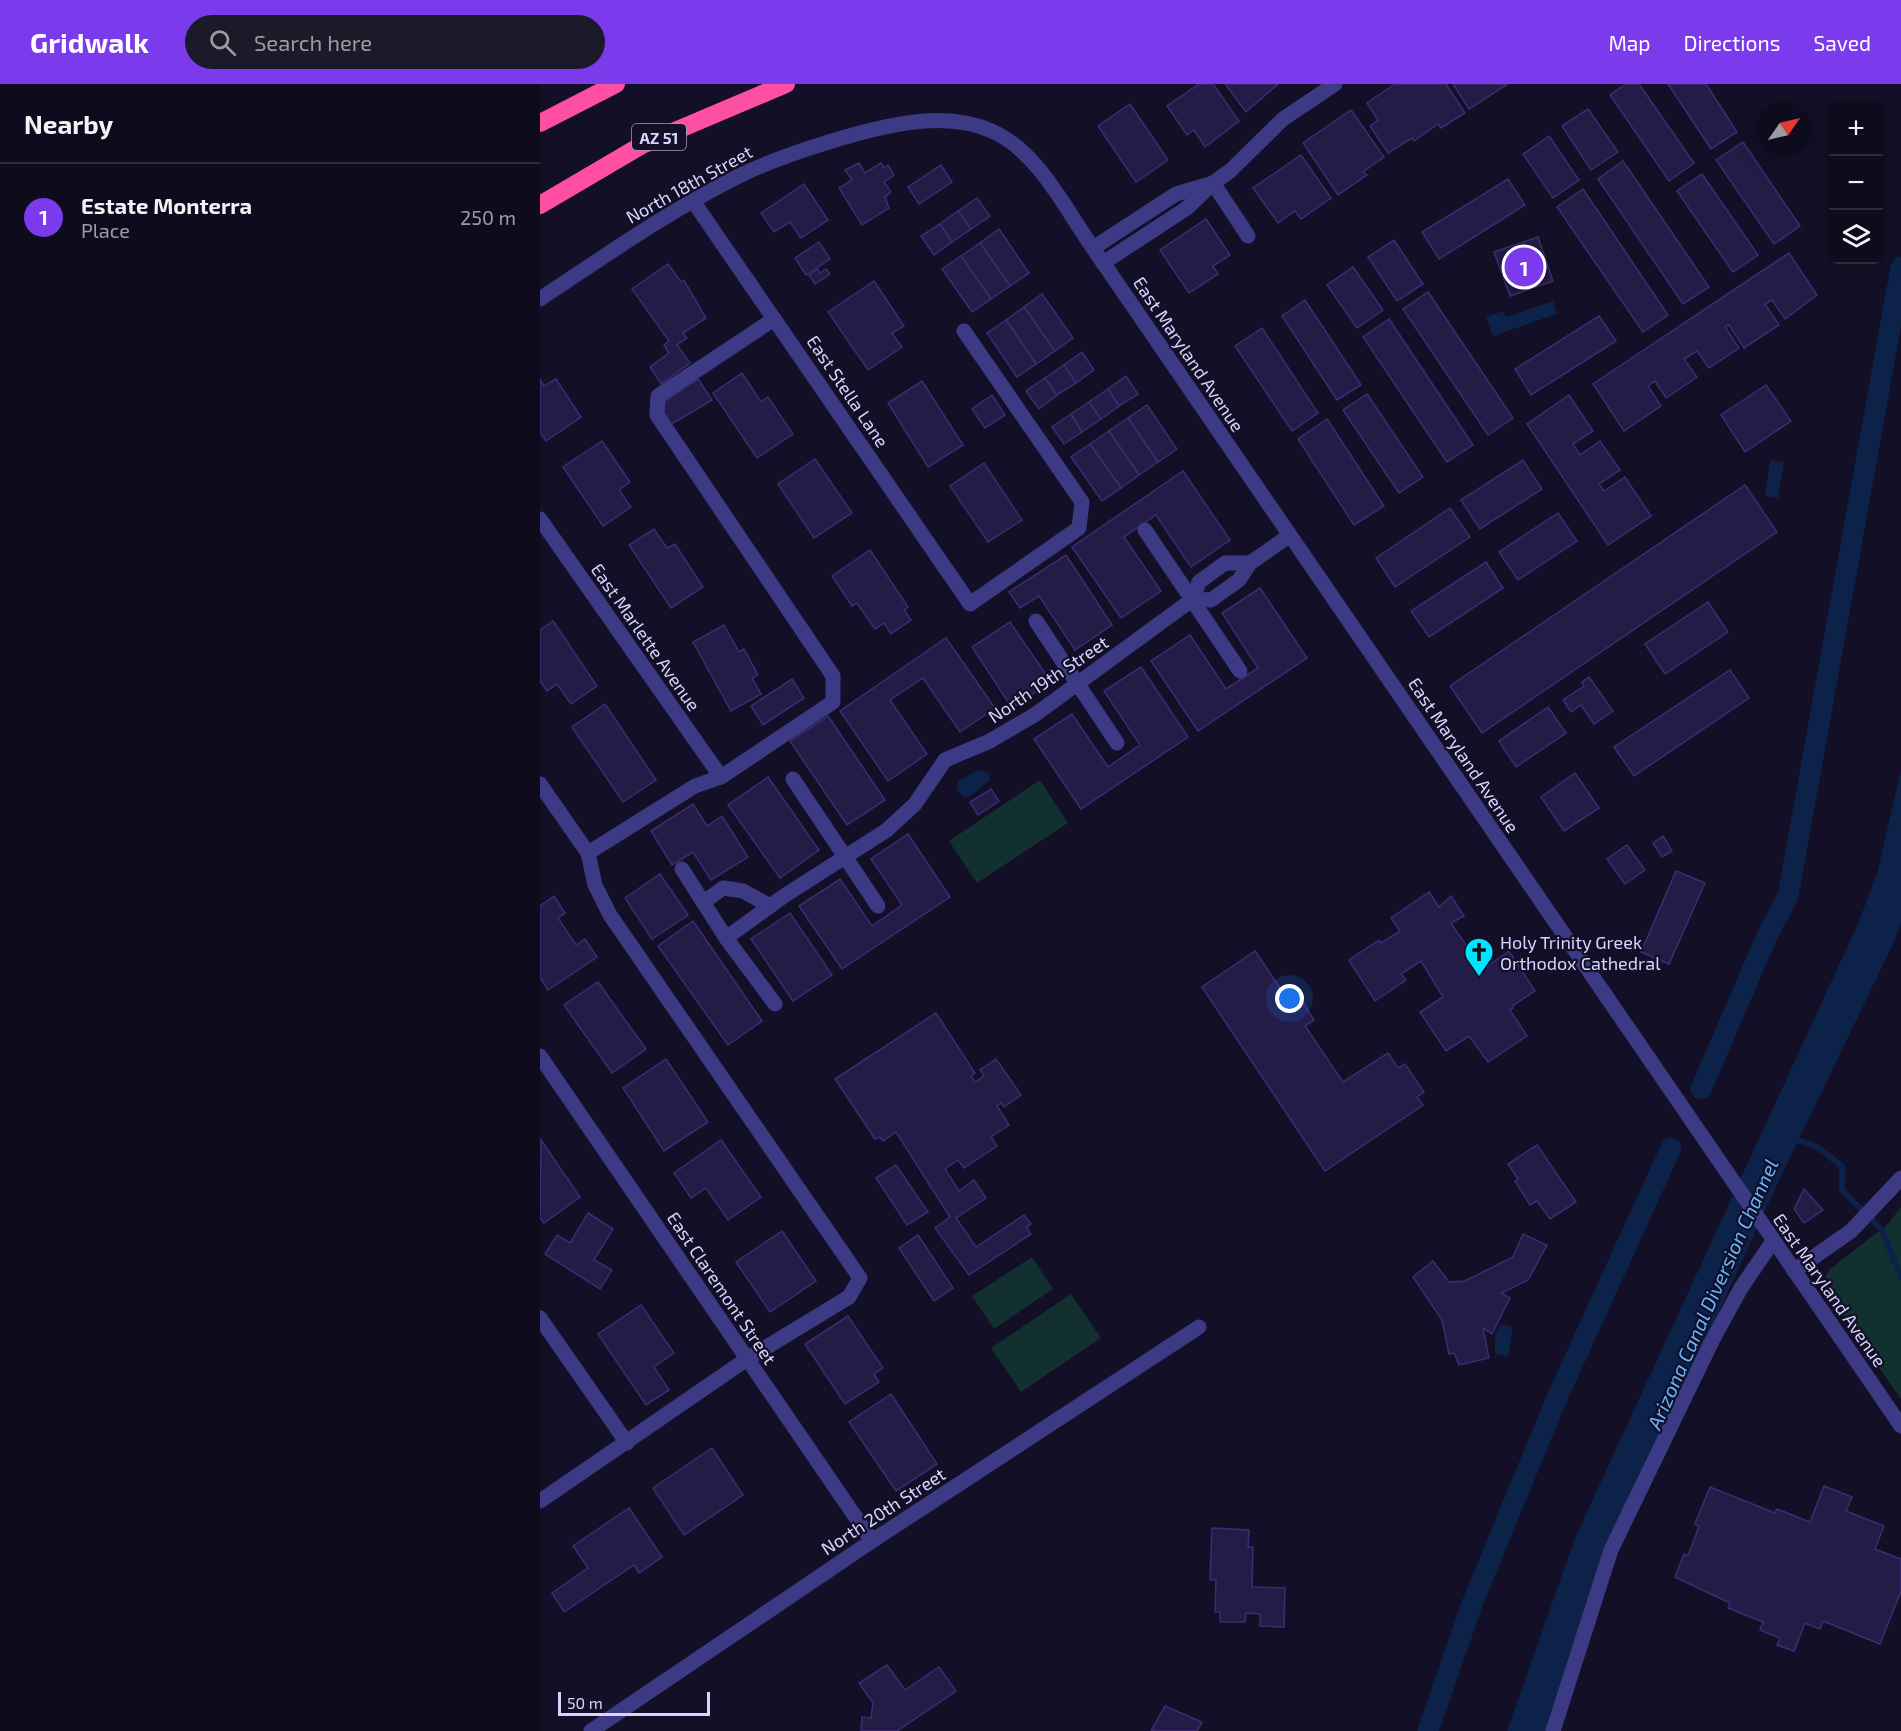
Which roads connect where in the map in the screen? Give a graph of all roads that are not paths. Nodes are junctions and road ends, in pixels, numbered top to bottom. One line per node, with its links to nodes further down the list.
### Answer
1 (616, 84): 4 (highway)
2 (786, 84): 8 (highway, AZ 51)
3 (1335, 84): 6 (street)
4 (540, 123)
5 (977, 126): 7 (street, North 18th Street); 10 (street, East Maryland Avenue)
6 (1213, 183): 9 (street); 10 (street); 11 (street)
7 (693, 201): 12 (street, North 18th Street); 13 (street, East Stella Lane)
8 (540, 205)
9 (1248, 236)
10 (1093, 248): 11 (street, East Maryland Avenue)
11 (1103, 263): 17 (street, East Maryland Avenue)
12 (540, 299)
13 (774, 319): 14 (street, East Stella Lane); 24 (street)
14 (964, 331)
15 (540, 519): 24 (street, East Marlette Avenue)
16 (1145, 530): 19 (street)
17 (1289, 536): 18 (street, North 19th Street); 37 (street, East Maryland Avenue)
18 (1250, 563): 19 (street, North 19th Street); 19 (street, North 19th Street)
19 (1193, 599): 21 (street); 22 (street, North 19th Street)
20 (1036, 621): 22 (street)
21 (1240, 671)
22 (1079, 684): 23 (street); 28 (street, North 19th Street)
23 (1117, 743)
24 (721, 777): 27 (street)
25 (794, 779): 28 (street)
26 (540, 784): 27 (street)
27 (588, 853): 41 (street)
28 (845, 856): 31 (street, North 19th Street); 32 (street)
29 (682, 869): 30 (street)
30 (704, 902): 31 (street); 33 (street)
31 (770, 906): 33 (street, North 19th Street)
32 (878, 906)
33 (726, 938): 34 (street)
34 (775, 1004)
35 (540, 1056): 41 (street, East Claremont Street)
36 (1901, 1178): 38 (street)
37 (1773, 1241): 38 (street, East Maryland Avenue); 47 (street)
38 (1794, 1271): 42 (street, East Maryland Avenue)
39 (540, 1318): 43 (street)
40 (1199, 1327): 45 (street, North 20th Street)
41 (747, 1359): 43 (street); 45 (street, East Claremont Street)
42 (1901, 1426)
43 (627, 1443): 44 (street)
44 (540, 1501)
45 (872, 1541): 46 (street, North 20th Street)
46 (591, 1731)
47 (1553, 1731)

